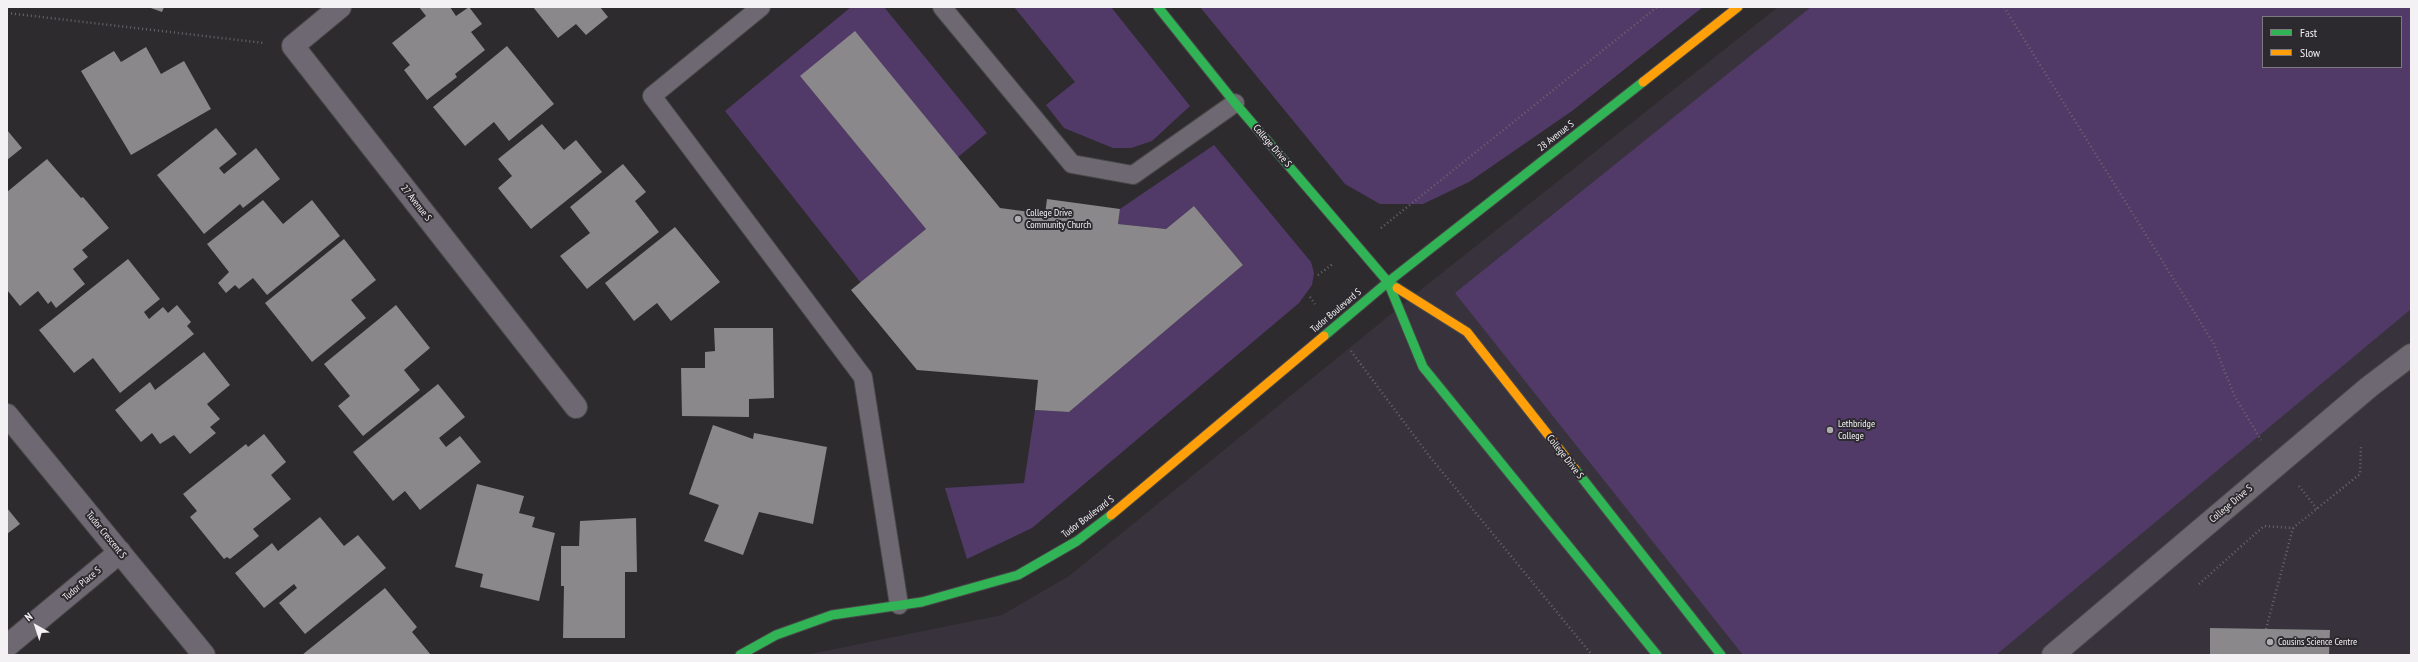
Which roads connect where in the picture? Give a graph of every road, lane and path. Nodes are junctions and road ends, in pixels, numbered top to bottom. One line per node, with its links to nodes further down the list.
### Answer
1 (340, 7): 9 (street)
2 (761, 7): 24 (lane)
3 (942, 7): 10 (lane)
4 (1158, 7): 10 (street, College Drive S)
5 (1657, 7): 11 (path)
6 (1738, 7): 13 (street, 28 Avenue S)
7 (2004, 7): 19 (path)
8 (7, 13): 9 (path)
9 (293, 46): 17 (street, 27 Avenue S)
10 (1235, 103): 11 (street, College Drive S)
11 (1358, 246): 12 (path); 13 (street, College Drive S)
12 (1318, 275)
13 (1388, 282): 15 (street, Tudor Boulevard S); 30 (street, College Drive S); 31 (street, College Drive S)
14 (1310, 297): 15 (path)
15 (1333, 328): 24 (street, Tudor Boulevard S); 29 (path)
16 (2411, 355): 32 (street, College Drive S)
17 (576, 407)
18 (7, 415): 22 (street, Tudor Crescent S)
19 (2262, 442)
20 (2361, 446): 21 (path)
21 (2293, 528): 23 (path); 25 (path)
22 (120, 552): 26 (street, Tudor Place S); 27 (street, Tudor Crescent S)
23 (2198, 584)
24 (899, 606): 28 (street, Tudor Boulevard S)
25 (2266, 629)
26 (7, 646)
27 (204, 655)
28 (740, 655)
29 (1592, 655)
30 (1657, 655)
31 (1721, 655)
32 (2053, 655)

